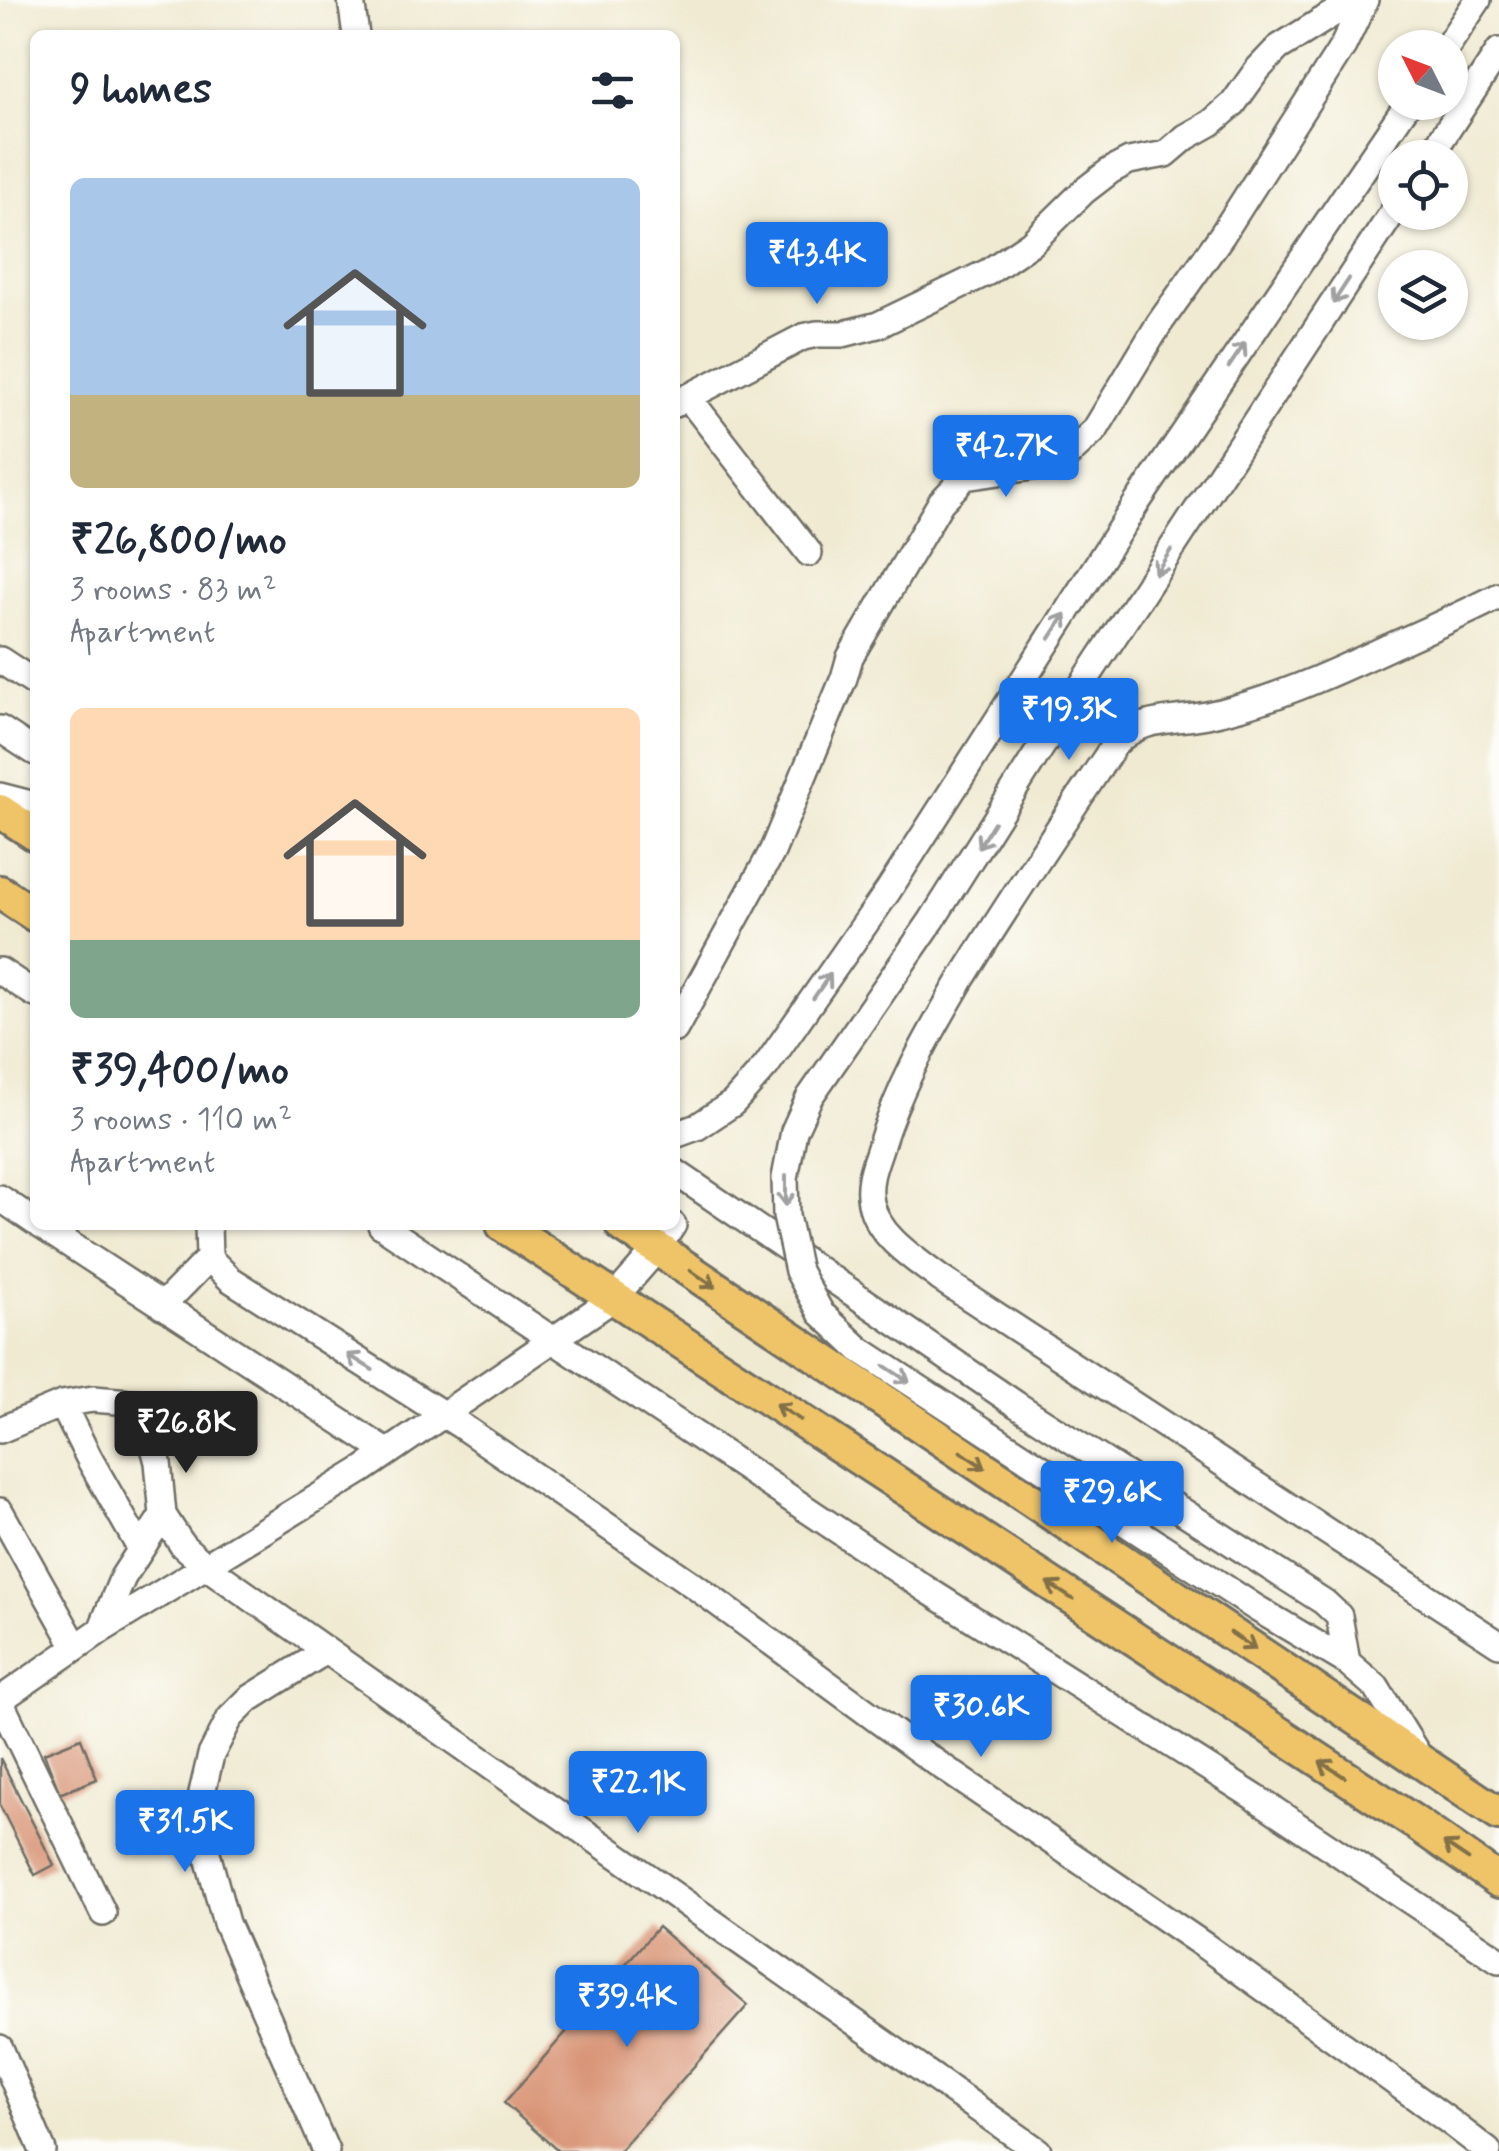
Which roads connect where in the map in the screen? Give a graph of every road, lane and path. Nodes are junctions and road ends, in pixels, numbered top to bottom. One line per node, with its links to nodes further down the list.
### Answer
1 (351, 0): 5 (street)
2 (1355, 0): 11 (street)
3 (1364, 0): 26 (street)
4 (1478, 0): 6 (street)
5 (355, 30)
6 (1458, 30)
7 (1499, 51): 9 (street)
8 (1397, 120): 27 (street, one-way to 8)
9 (1441, 140)
10 (1381, 230): 54 (street, one-way to 54, bridge)
11 (681, 401): 12 (street)
12 (809, 553)
13 (1499, 596): 51 (street)
14 (0, 660): 15 (street)
15 (30, 681)
16 (0, 729): 17 (street)
17 (30, 749)
18 (0, 796): 19 (street)
19 (30, 804)
20 (0, 811): 21 (main road)
21 (30, 831)
22 (0, 892): 23 (main road)
23 (30, 912)
24 (0, 971): 25 (street)
25 (30, 991)
26 (680, 1020)
27 (680, 1133)
28 (680, 1175): 29 (street)
29 (698, 1187): 31 (street); 54 (street)
30 (0, 1198): 32 (street)
31 (680, 1214)
32 (30, 1218)
33 (48, 1230): 40 (street)
34 (208, 1230): 38 (street)
35 (388, 1230): 41 (street)
36 (510, 1230): 39 (main road)
37 (668, 1232): 39 (street); 56 (main road, one-way to 56)
38 (209, 1258): 40 (street); 43 (street, one-way to 38)
39 (614, 1298): 41 (street); 58 (main road, one-way to 39)
40 (162, 1306): 45 (street)
41 (552, 1339): 43 (street); 60 (street)
42 (62, 1404): 44 (street); 47 (street); 48 (street)
43 (442, 1414): 45 (street); 66 (street)
44 (0, 1430)
45 (388, 1452): 49 (street)
46 (0, 1511): 52 (street)
47 (163, 1514): 48 (street); 49 (street)
48 (140, 1548): 50 (street)
49 (206, 1566): 50 (street); 53 (street)
50 (100, 1630): 52 (street)
51 (1499, 1644)
52 (76, 1647): 55 (street)
53 (326, 1651): 64 (street); 65 (street)
54 (1347, 1662): 56 (street)
55 (0, 1700): 59 (street)
56 (1424, 1763): 57 (main road)
57 (1499, 1814)
58 (1499, 1880)
59 (103, 1913)
60 (1499, 1960)
61 (0, 2048): 62 (street)
62 (10, 2098): 63 (street)
63 (43, 2151)
64 (326, 2151)
65 (1038, 2151)
66 (1488, 2151)

